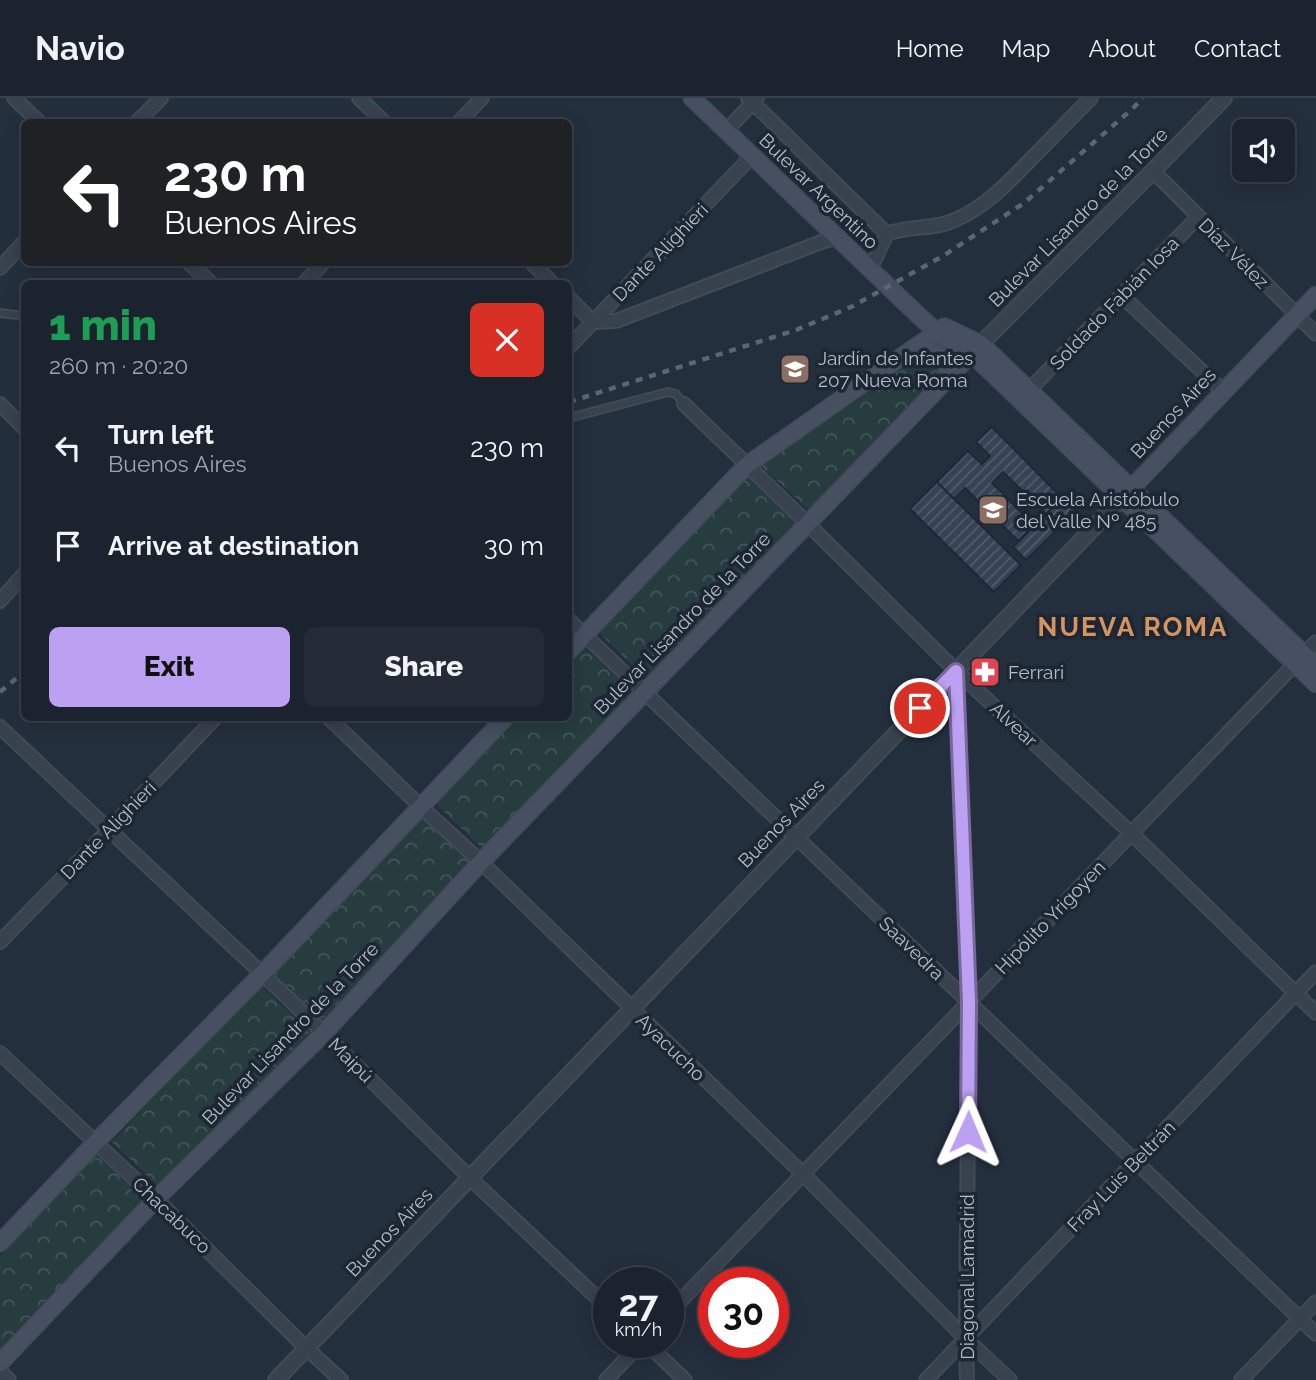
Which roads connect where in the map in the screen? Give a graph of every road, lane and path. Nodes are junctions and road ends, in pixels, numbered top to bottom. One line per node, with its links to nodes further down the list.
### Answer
1 (14, 98): 9 (street)
2 (161, 98): 10 (street)
3 (359, 98): 11 (street)
4 (482, 98): 12 (street)
5 (692, 98): 13 (main road, Bulevar Argentino)
6 (1091, 98): 17 (street)
7 (1224, 98): 15 (street, Bulevar Lisandro de la Torre)
8 (753, 100): 13 (street); 17 (street)
9 (36, 119)
10 (140, 119)
11 (381, 119)
12 (462, 119)
13 (726, 131): 14 (main road, Bulevar Argentino)
14 (752, 156): 18 (main road, Bulevar Argentino); 33 (street, Dante Alighieri)
15 (1153, 171): 16 (street, Díaz Vélez); 37 (street, Bulevar Lisandro de la Torre)
16 (1198, 217): 28 (street, Soldado Fabián Iosa); 30 (street, Díaz Vélez)
17 (887, 233): 24 (street)
18 (838, 238): 24 (main road, Bulevar Argentino); 33 (street)
19 (21, 245): 23 (street)
20 (192, 266): 25 (street)
21 (320, 266): 26 (street)
22 (535, 266): 27 (street)
23 (0, 268)
24 (870, 269): 34 (main road, Bulevar Argentino)
25 (208, 280)
26 (307, 280)
27 (549, 280)
28 (1122, 296): 40 (street, Soldado Fabián Iosa); 41 (street)
29 (572, 301): 33 (street)
30 (1308, 306): 35 (street, Díaz Vélez); 41 (main road, Buenos Aires)
31 (0, 313): 32 (lane)
32 (21, 316)
33 (593, 321): 36 (street, Dante Alighieri)
34 (941, 330): 37 (main road, Bulevar Argentino); 38 (main road)
35 (1316, 334)
36 (572, 344)
37 (976, 349): 39 (main road, Bulevar Lisandro de la Torre); 40 (main road, Bulevar Argentino); 47 (main road, Bulevar Argentino)
38 (912, 350): 39 (main road); 46 (main road)
39 (950, 377): 48 (main road, Bulevar Lisandro de la Torre)
40 (1030, 389): 47 (main road, Bulevar Argentino)
41 (1223, 391): 47 (main road, Buenos Aires)
42 (0, 404): 45 (street)
43 (684, 404): 44 (lane); 46 (street, Alvear)
44 (572, 417)
45 (21, 425)
46 (747, 465): 48 (street, Alvear); 52 (main road)
47 (1126, 493): 55 (main road, Bulevar Argentino); 57 (street, Buenos Aires)
48 (807, 523): 57 (street, Alvear); 59 (main road, Bulevar Lisandro de la Torre)
49 (21, 577): 50 (street)
50 (0, 601)
51 (572, 623): 52 (street, Saavedra)
52 (584, 635): 54 (main road); 59 (street, Saavedra)
53 (1316, 642): 55 (street, Hipólito Yrigoyen)
54 (572, 648)
55 (1299, 659): 56 (main road, Bulevar Argentino); 58 (main road, Bulevar Argentino); 66 (street, Hipólito Yrigoyen)
56 (1316, 666)
57 (956, 671): 66 (street, Alvear); 67 (street, Buenos Aires); 73 (street, Diagonal Lamadrid)
58 (1316, 684)
59 (645, 692): 67 (street, Saavedra); 68 (main road, Bulevar Lisandro de la Torre)
60 (212, 721): 65 (street, Dante Alighieri)
61 (331, 721): 64 (street, Ayacucho)
62 (502, 721): 64 (main road)
63 (0, 727): 65 (street, Maipú)
64 (420, 806): 68 (street, Ayacucho); 71 (main road)
65 (109, 830): 69 (street, Dante Alighieri); 71 (street, Maipú)
66 (1131, 833): 72 (street, Alvear); 73 (street, Hipólito Yrigoyen)
67 (796, 837): 73 (street, Saavedra); 74 (street, Buenos Aires)
68 (481, 862): 74 (street, Ayacucho); 76 (main road, Bulevar Lisandro de la Torre)
69 (0, 943)
70 (1316, 972): 72 (street, Fray Luis Beltrán)
71 (262, 974): 76 (street, Maipú); 78 (main road)
72 (1296, 994): 75 (street, Alvear); 79 (street, Fray Luis Beltrán)
73 (969, 1002): 79 (street, Saavedra); 80 (street, Hipólito Yrigoyen); 89 (street, Diagonal Lamadrid)
74 (632, 1009): 80 (street, Ayacucho); 81 (street, Buenos Aires)
75 (1316, 1013)
76 (324, 1033): 81 (street, Maipú); 82 (main road, Bulevar Lisandro de la Torre)
77 (0, 1052): 78 (street, Chacabuco)
78 (96, 1142): 82 (street, Chacabuco); 83 (main road)
79 (1135, 1161): 87 (street, Saavedra); 89 (street, Fray Luis Beltrán)
80 (803, 1174): 85 (street, Hipólito Yrigoyen); 89 (street, Ayacucho)
81 (470, 1178): 84 (street, Maipú); 90 (street, Buenos Aires)
82 (156, 1199): 90 (street, Chacabuco); 93 (main road, Bulevar Lisandro de la Torre)
83 (0, 1243)
84 (593, 1293)
85 (684, 1297)
86 (1316, 1302): 87 (street)
87 (1300, 1319): 88 (street, Saavedra); 103 (street)
88 (1316, 1334)
89 (966, 1339): 100 (street, Fray Luis Beltrán); 101 (street, Diagonal Lamadrid); 102 (street, Ayacucho)
90 (306, 1349): 96 (street, Buenos Aires); 97 (street, Chacabuco)
91 (627, 1358): 98 (street)
92 (661, 1358): 99 (street)
93 (0, 1363)
94 (0, 1371): 95 (street)
95 (9, 1380)
96 (276, 1380)
97 (341, 1380)
98 (606, 1380)
99 (685, 1380)
100 (926, 1380)
101 (967, 1380)
102 (1010, 1380)
103 (1241, 1380)

